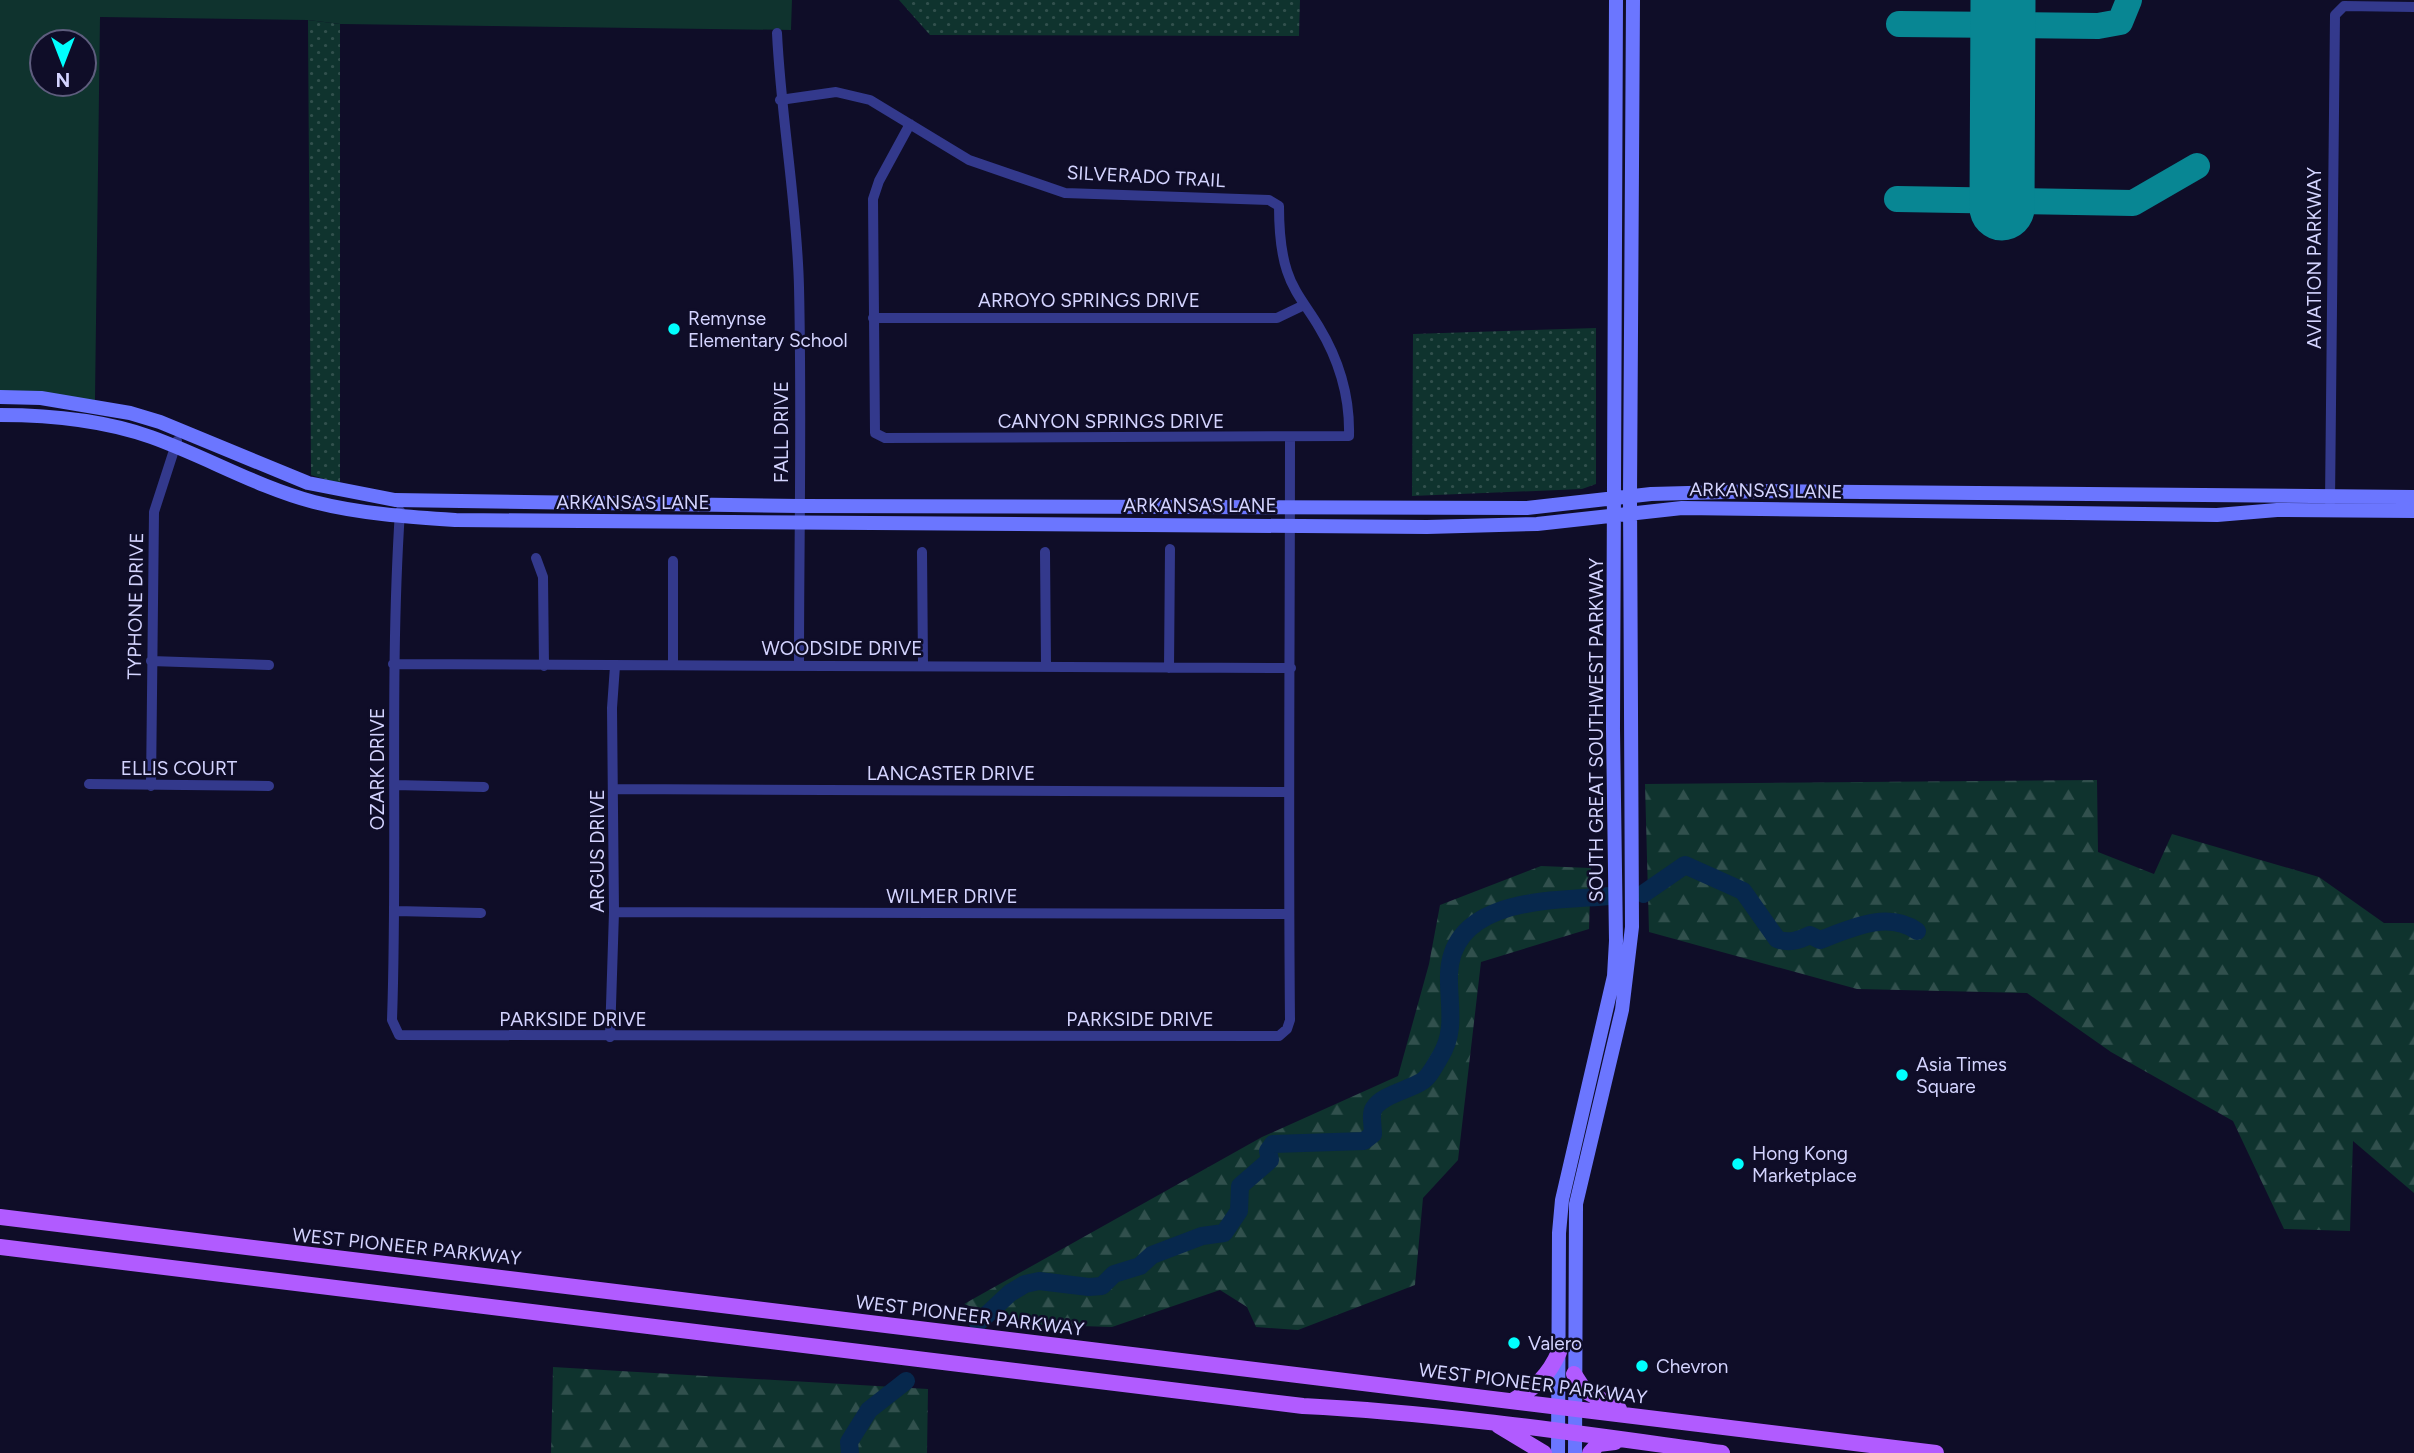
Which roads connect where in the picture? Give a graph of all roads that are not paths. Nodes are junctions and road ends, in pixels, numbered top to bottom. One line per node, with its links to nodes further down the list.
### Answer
1 (1616, 0): 8 (main road, SOUTH GREAT SOUTHWEST PARKWAY)
2 (1633, 0): 7 (main road, SOUTH GREAT SOUTHWEST PARKWAY)
3 (2414, 7): 22 (street, AVIATION PARKWAY)
4 (778, 33): 5 (street, FALL DRIVE)
5 (780, 100): 6 (street, SILVERADO TRAIL); 23 (street, FALL DRIVE)
6 (910, 124): 9 (street, SILVERADO TRAIL); 10 (street)
7 (1633, 137): 8 (main road); 12 (main road, SOUTH GREAT SOUTHWEST PARKWAY)
8 (1614, 138): 11 (main road, SOUTH GREAT SOUTHWEST PARKWAY)
9 (1303, 306): 10 (street, ARROYO SPRINGS DRIVE); 16 (street, CANYON SPRINGS DRIVE)
10 (873, 318): 16 (street, CANYON SPRINGS DRIVE)
11 (1615, 318): 12 (main road); 20 (main road, SOUTH GREAT SOUTHWEST PARKWAY)
12 (1631, 318): 18 (main road, SOUTH GREAT SOUTHWEST PARKWAY)
13 (0, 397): 15 (main road, ARKANSAS LANE)
14 (0, 415): 17 (main road, ARKANSAS LANE)
15 (183, 432): 17 (street, TYPHONE DRIVE); 21 (main road, ARKANSAS LANE)
16 (1290, 438): 24 (street, PARKSIDE DRIVE)
17 (174, 447): 28 (main road, ARKANSAS LANE); 36 (street, TYPHONE DRIVE)
18 (1630, 497): 20 (main road, ARKANSAS LANE); 22 (main road, ARKANSAS LANE); 26 (main road, SOUTH GREAT SOUTHWEST PARKWAY)
19 (2414, 497): 22 (main road, ARKANSAS LANE)
20 (1614, 498): 24 (main road, ARKANSAS LANE); 27 (main road, SOUTH GREAT SOUTHWEST PARKWAY)
21 (401, 500): 23 (main road, ARKANSAS LANE); 28 (street, OZARK DRIVE)
22 (2331, 503): 25 (main road, ARKANSAS LANE); 26 (main road, ARKANSAS LANE)
23 (799, 506): 24 (main road, ARKANSAS LANE); 29 (street, FALL DRIVE)
24 (1290, 508): 30 (street, PARKSIDE DRIVE)
25 (2414, 511)
26 (1630, 512): 27 (main road, ARKANSAS LANE); 65 (main road, SOUTH GREAT SOUTHWEST PARKWAY)
27 (1614, 513): 30 (main road, ARKANSAS LANE); 64 (main road, SOUTH GREAT SOUTHWEST PARKWAY)
28 (400, 516): 29 (main road, ARKANSAS LANE); 37 (street, OZARK DRIVE)
29 (799, 522): 30 (main road, ARKANSAS LANE); 38 (street, FALL DRIVE)
30 (1290, 525): 46 (street, PARKSIDE DRIVE)
31 (1170, 549): 45 (street)
32 (922, 552): 43 (street)
33 (1045, 552): 44 (street)
34 (536, 558): 40 (street)
35 (673, 561): 42 (street)
36 (151, 661): 39 (street); 49 (street, TYPHONE DRIVE)
37 (393, 664): 40 (street, WOODSIDE DRIVE); 48 (street, OZARK DRIVE)
38 (799, 664): 42 (street, WOODSIDE DRIVE); 43 (street, WOODSIDE DRIVE)
39 (268, 665)
40 (544, 666): 41 (street, WOODSIDE DRIVE)
41 (615, 666): 42 (street, WOODSIDE DRIVE); 52 (street, ARGUS DRIVE)
42 (673, 666)
43 (923, 666): 44 (street, WOODSIDE DRIVE)
44 (1046, 666): 45 (street, WOODSIDE DRIVE)
45 (1169, 667): 46 (street, WOODSIDE DRIVE)
46 (1291, 668): 53 (street, PARKSIDE DRIVE)
47 (89, 784): 49 (street, ELLIS COURT)
48 (394, 785): 51 (street); 54 (street, OZARK DRIVE)
49 (151, 786): 50 (street, ELLIS COURT)
50 (270, 786)
51 (484, 787)
52 (615, 789): 53 (street, LANCASTER DRIVE); 55 (street, ARGUS DRIVE)
53 (1287, 792): 57 (street, PARKSIDE DRIVE)
54 (396, 911): 56 (street); 58 (street, OZARK DRIVE)
55 (614, 912): 57 (street, WILMER DRIVE); 59 (street, ARGUS DRIVE)
56 (481, 913)
57 (1289, 915): 59 (street, PARKSIDE DRIVE)
58 (399, 1035): 59 (street, PARKSIDE DRIVE)
59 (610, 1037)
60 (0, 1217): 61 (main road, WEST PIONEER PARKWAY)
61 (92, 1227): 63 (main road); 66 (main road, WEST PIONEER PARKWAY)
62 (0, 1247): 63 (main road)
63 (89, 1258): 69 (main road)
64 (1559, 1352): 66 (main road); 67 (main road, SOUTH GREAT SOUTHWEST PARKWAY)
65 (1574, 1374): 67 (main road, SOUTH GREAT SOUTHWEST PARKWAY); 68 (main road)
66 (1514, 1400): 67 (main road, WEST PIONEER PARKWAY)
67 (1567, 1407): 68 (main road, WEST PIONEER PARKWAY); 70 (main road, SOUTH GREAT SOUTHWEST PARKWAY)
68 (1637, 1416): 77 (main road, WEST PIONEER PARKWAY)
69 (1491, 1421): 70 (main road); 72 (main road)
70 (1566, 1431): 71 (main road); 73 (main road, SOUTH GREAT SOUTHWEST PARKWAY); 74 (main road, SOUTH GREAT SOUTHWEST PARKWAY)
71 (1630, 1440): 75 (main road); 76 (main road)
72 (1544, 1453)
73 (1558, 1453)
74 (1575, 1453)
75 (1590, 1453)
76 (1722, 1453)
77 (1936, 1453)

